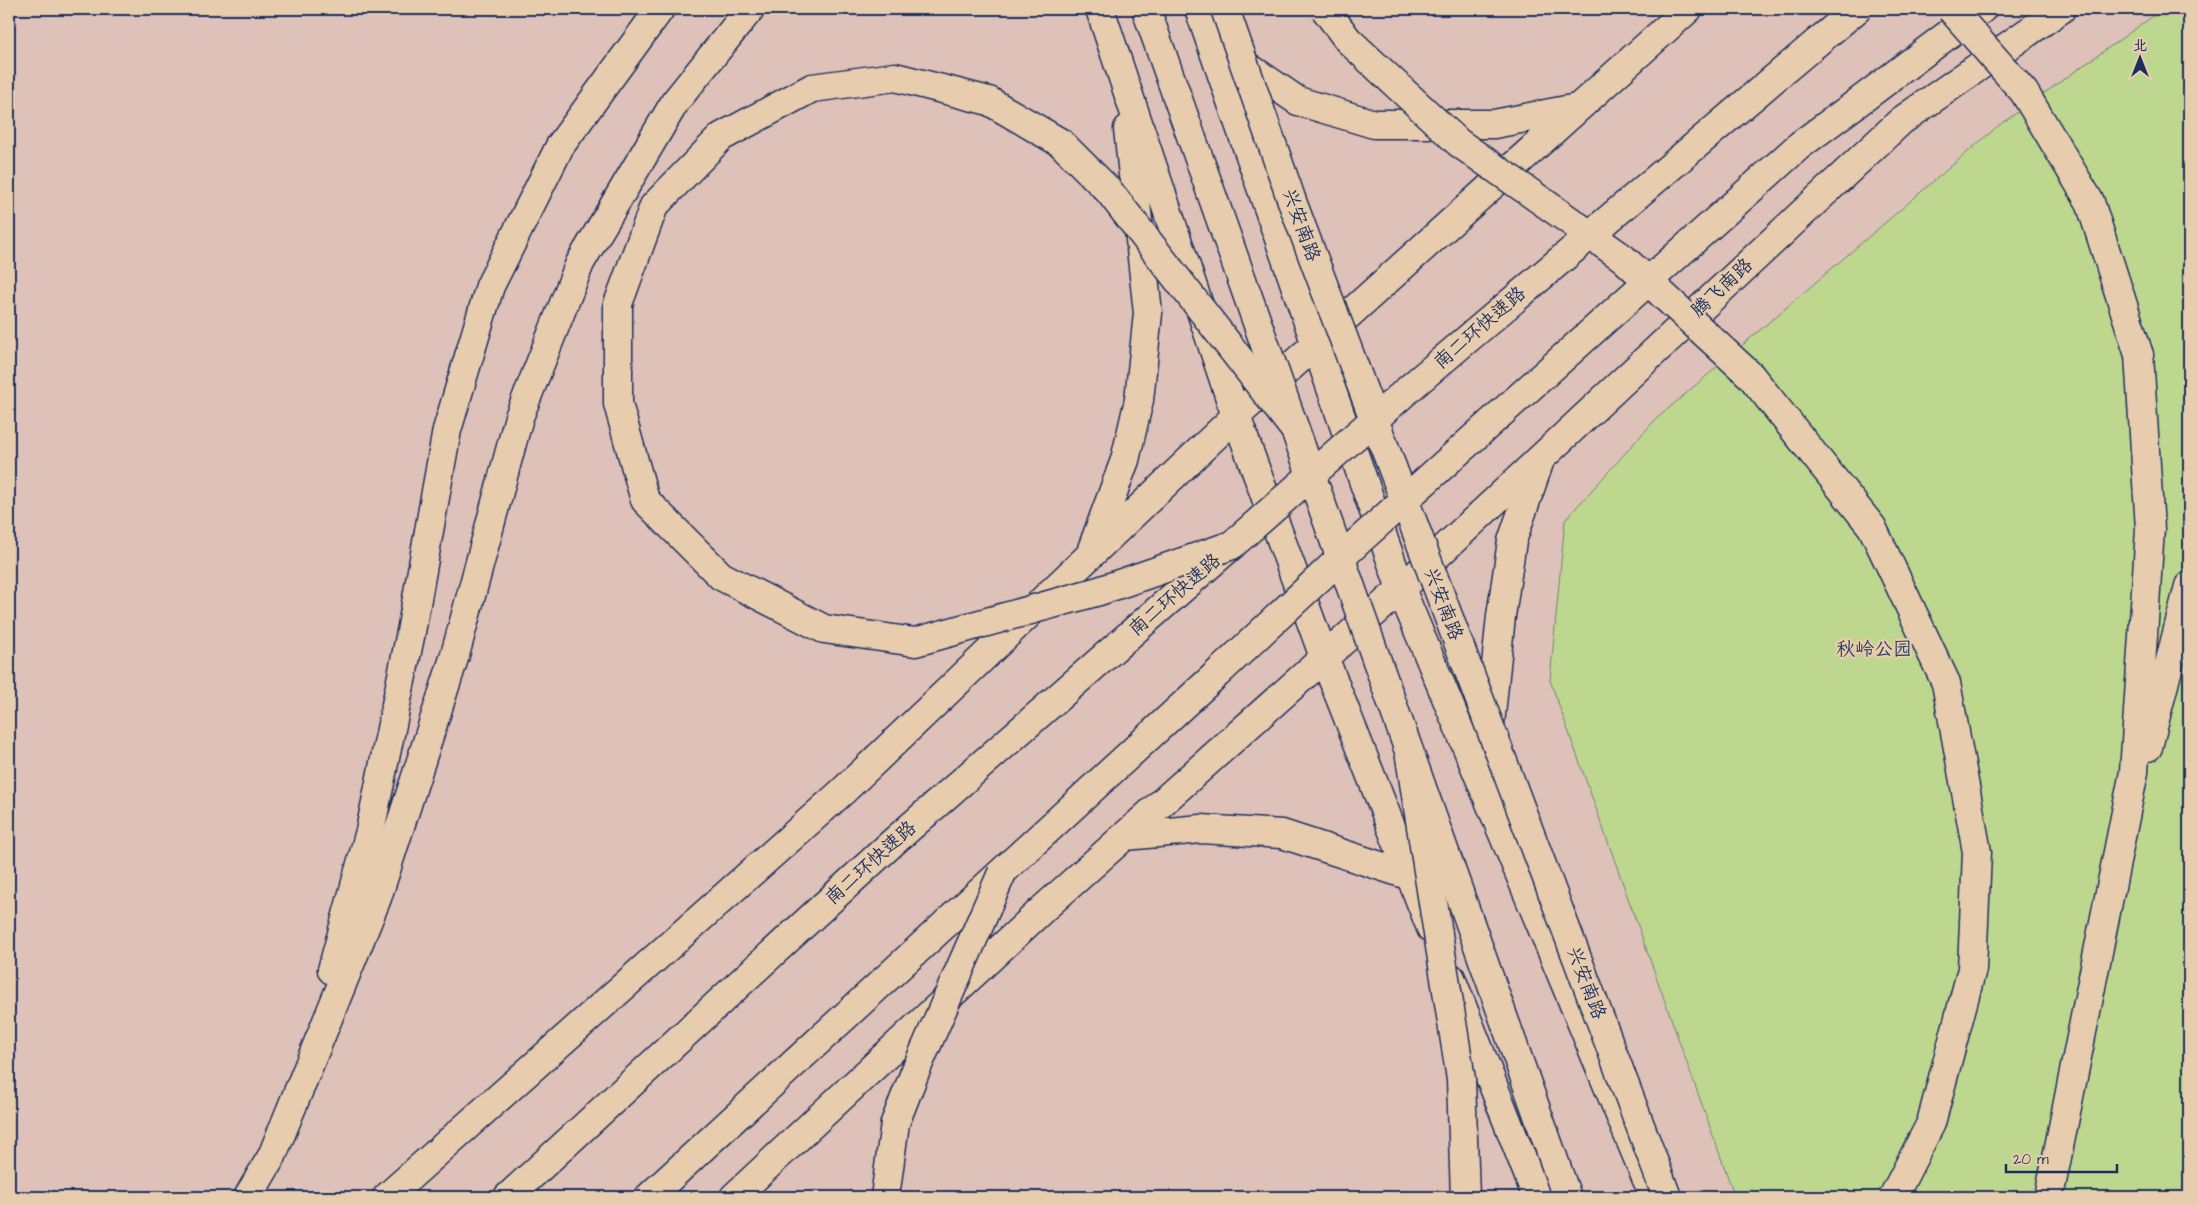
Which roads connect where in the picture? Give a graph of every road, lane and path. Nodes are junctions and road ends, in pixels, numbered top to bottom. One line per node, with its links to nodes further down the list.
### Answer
1 (660, 9): 31 (main road)
2 (750, 9): 31 (main road)
3 (1100, 9): 14 (main road)
4 (1146, 9): 18 (main road, bridge)
5 (1199, 9): 13 (main road, 兴安南路)
6 (1225, 9): 42 (main road, 兴安南路, bridge)
7 (1325, 9): 43 (main road, bridge)
8 (1688, 9): 15 (main road)
9 (1857, 9): 20 (main road, 南二环快速路, bridge)
10 (1951, 9): 30 (main road, bridge)
11 (1982, 9): 28 (main road, bridge)
12 (2061, 9): 19 (main road, 腾飞南路)
13 (1210, 40): 15 (main road); 16 (main road, 兴安南路)
14 (1123, 77): 17 (main road); 21 (main road)
15 (1577, 108): 16 (main road)
16 (1315, 344): 17 (main road); 23 (main road, 兴安南路)
17 (1236, 416): 21 (main road); 24 (main road)
18 (1295, 430): 20 (main road, bridge); 25 (main road, bridge)
19 (1541, 457): 23 (main road, 腾飞南路); 26 (main road)
20 (1232, 545): 34 (main road, 南二环快速路)
21 (1089, 555): 33 (main road)
22 (2189, 586): 30 (main road)
23 (1401, 589): 24 (main road, 腾飞南路); 26 (main road, 兴安南路)
24 (1324, 657): 27 (main road, 腾飞南路); 29 (main road)
25 (1409, 751): 38 (main road, bridge); 40 (main road, bridge)
26 (1484, 788): 41 (main road, 兴安南路)
27 (1125, 836): 29 (main road); 36 (main road, 腾飞南路)
28 (1002, 873): 35 (main road); 37 (main road, bridge)
29 (1410, 876): 39 (main road)
30 (2109, 899): 44 (main road)
31 (300, 1087): 32 (main road)
32 (248, 1197)
33 (387, 1197)
34 (508, 1197)
35 (649, 1197)
36 (734, 1197)
37 (885, 1197)
38 (1465, 1197)
39 (1537, 1197)
40 (1566, 1197)
41 (1654, 1197)
42 (1667, 1197)
43 (1893, 1197)
44 (2049, 1197)

